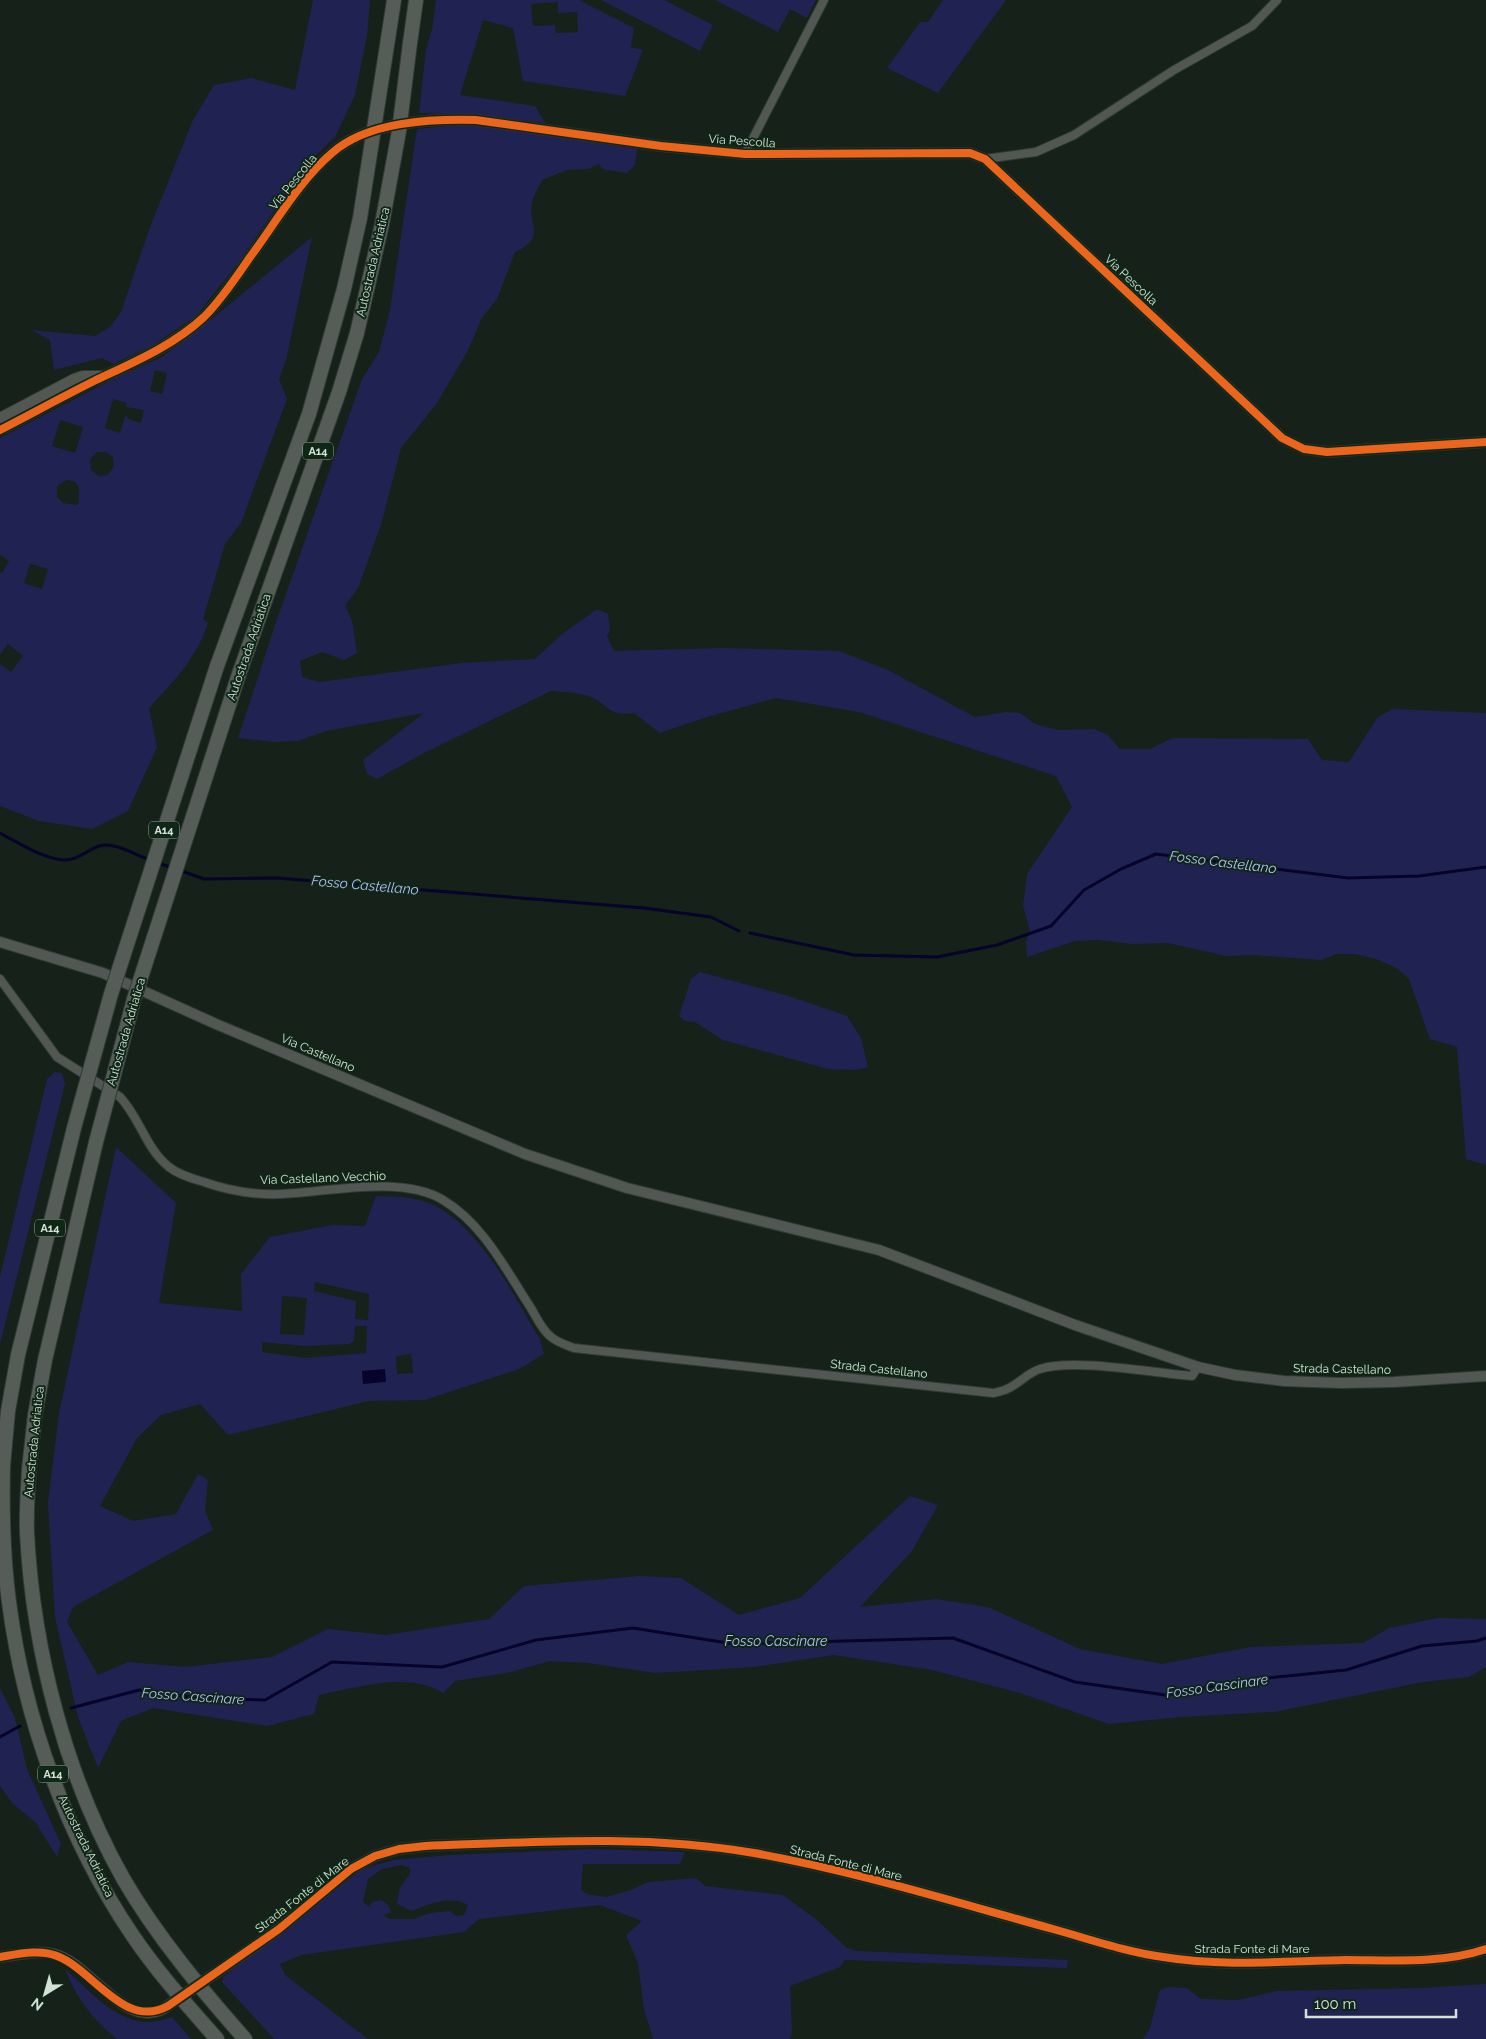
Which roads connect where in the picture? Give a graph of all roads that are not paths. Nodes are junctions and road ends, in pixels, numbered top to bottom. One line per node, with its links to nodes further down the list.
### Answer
1 (394, 0): 19 (highway, Autostrada Adriatica / A14, bridge)
2 (416, 0): 20 (highway, Autostrada Adriatica / A14, bridge)
3 (824, 0): 5 (street)
4 (1277, 0): 6 (street)
5 (745, 154): 6 (street, Via Pescolla); 7 (street, Via Pescolla)
6 (985, 159): 10 (street, Via Pescolla)
7 (104, 376): 8 (street, Via Pescolla); 9 (street, Via Pescolla)
8 (0, 418)
9 (0, 430)
10 (1486, 442)
11 (0, 942): 13 (street, Via Castellano)
12 (0, 979): 14 (street, Via Castellano Vecchio)
13 (627, 1188): 15 (street, Strada Castellano)
14 (550, 1336): 15 (street, Strada Castellano)
15 (1198, 1367): 16 (street, Strada Castellano)
16 (1486, 1376)
17 (1486, 1949): 18 (street, Strada Fonte di Mare, bridge)
18 (0, 1957)
19 (217, 2039)
20 (245, 2039)

